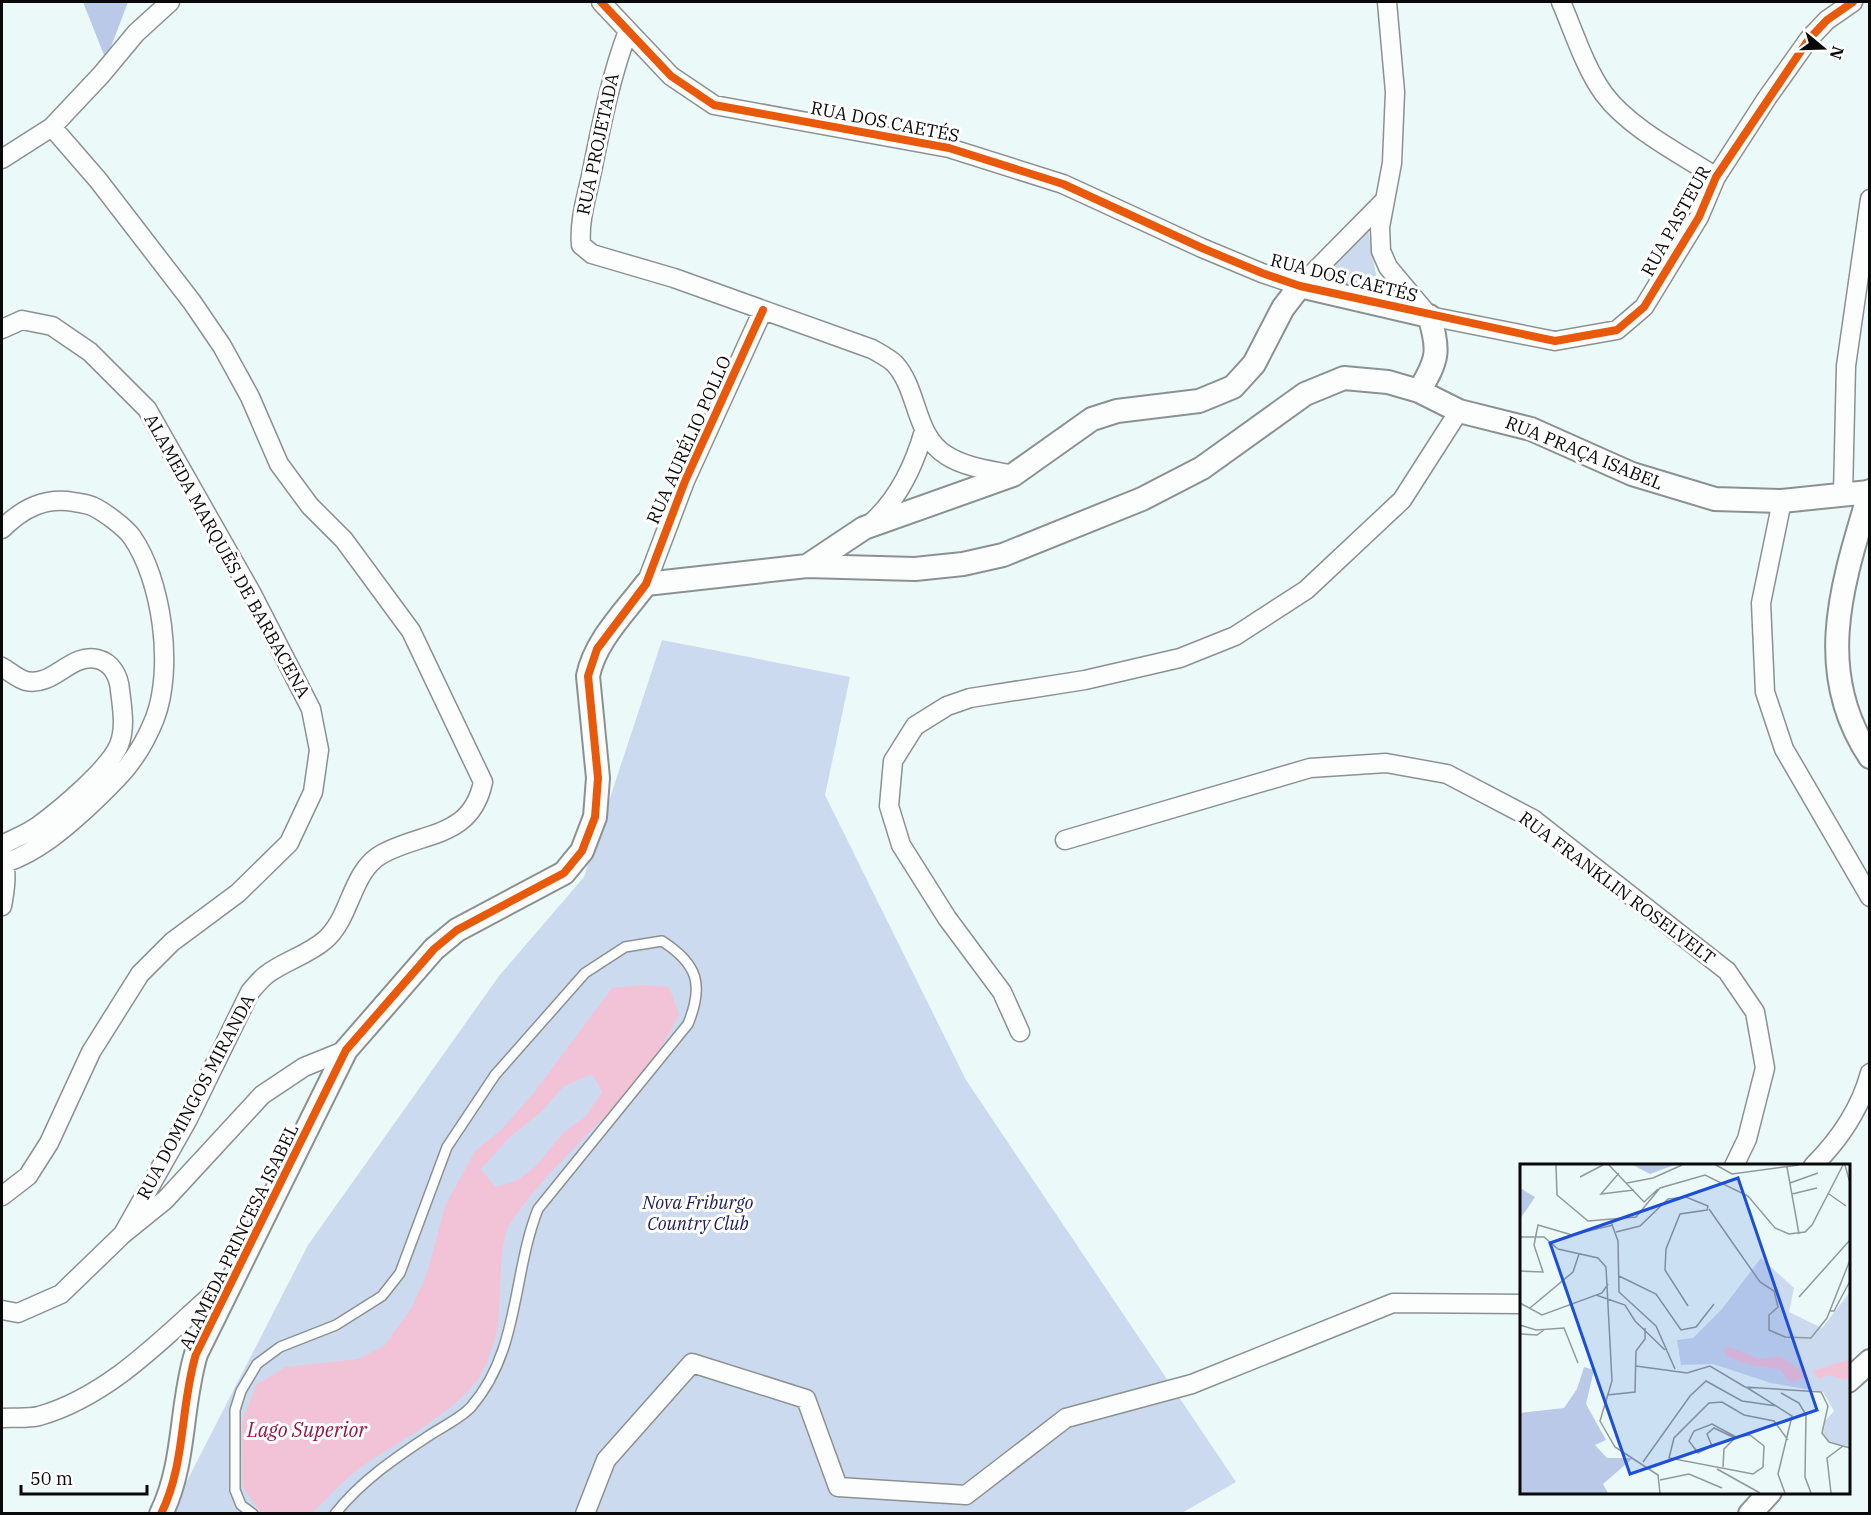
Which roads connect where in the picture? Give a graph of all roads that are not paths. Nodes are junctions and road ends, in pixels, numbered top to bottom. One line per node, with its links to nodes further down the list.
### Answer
1 (170, 2): 7 (street)
2 (601, 2): 6 (street, RUA DOS CAETÉS)
3 (1387, 2): 11 (street)
4 (1561, 2): 9 (street)
5 (1853, 2): 9 (street, RUA PASTEUR)
6 (628, 32): 12 (street, RUA DOS CAETÉS); 13 (street, RUA PROJETADA)
7 (52, 127): 8 (street); 39 (street, RUA DOMINGOS MIRANDA)
8 (2, 159)
9 (1716, 177): 14 (street, RUA PASTEUR)
10 (1869, 199): 21 (street)
11 (1385, 200): 12 (street); 14 (street)
12 (1300, 286): 14 (street, RUA DOS CAETÉS); 19 (street)
13 (763, 310): 18 (street); 26 (street, RUA AURÉLIO POLLO)
14 (1429, 316): 16 (street)
15 (2, 329): 38 (street, ALAMEDA MARQUẼS DE BARBACENA)
16 (1419, 391): 17 (street, RUA PRAÇA ISABEL); 25 (street, RUA PRAÇA ISABEL)
17 (1459, 411): 22 (street, RUA PRAÇA ISABEL); 33 (street)
18 (924, 431): 19 (street); 23 (street)
19 (1013, 475): 23 (street)
20 (1869, 491): 21 (street, RUA PRAÇA ISABEL); 28 (street)
21 (1843, 494): 22 (street, RUA PRAÇA ISABEL)
22 (1782, 501): 31 (street)
23 (864, 528): 25 (street)
24 (2, 529): 30 (street)
25 (807, 566): 26 (street, RUA PRAÇA ISABEL)
26 (646, 584): 34 (street, ALAMEDA PRINCESA ISABEL)
27 (2, 667): 30 (street)
28 (1869, 757)
29 (1065, 840): 36 (street, RUA FRANKLIN ROSELVELT)
30 (3, 854): 32 (street)
31 (1869, 897)
32 (2, 906)
33 (1020, 1032)
34 (346, 1050): 39 (street); 40 (street, ALAMEDA PRINCESA ISABEL)
35 (1869, 1073): 37 (street)
36 (1735, 1164)
37 (1815, 1164)
38 (2, 1196)
39 (123, 1234): 42 (street)
40 (234, 1275): 45 (street); 47 (street, ALAMEDA PRINCESA ISABEL)
41 (1520, 1304): 50 (street)
42 (2, 1310)
43 (1869, 1361): 44 (street)
44 (1850, 1379)
45 (2, 1418)
46 (1768, 1494): 51 (street)
47 (161, 1514)
48 (253, 1514): 49 (lane)
49 (335, 1514)
50 (585, 1514)
51 (1750, 1514)

